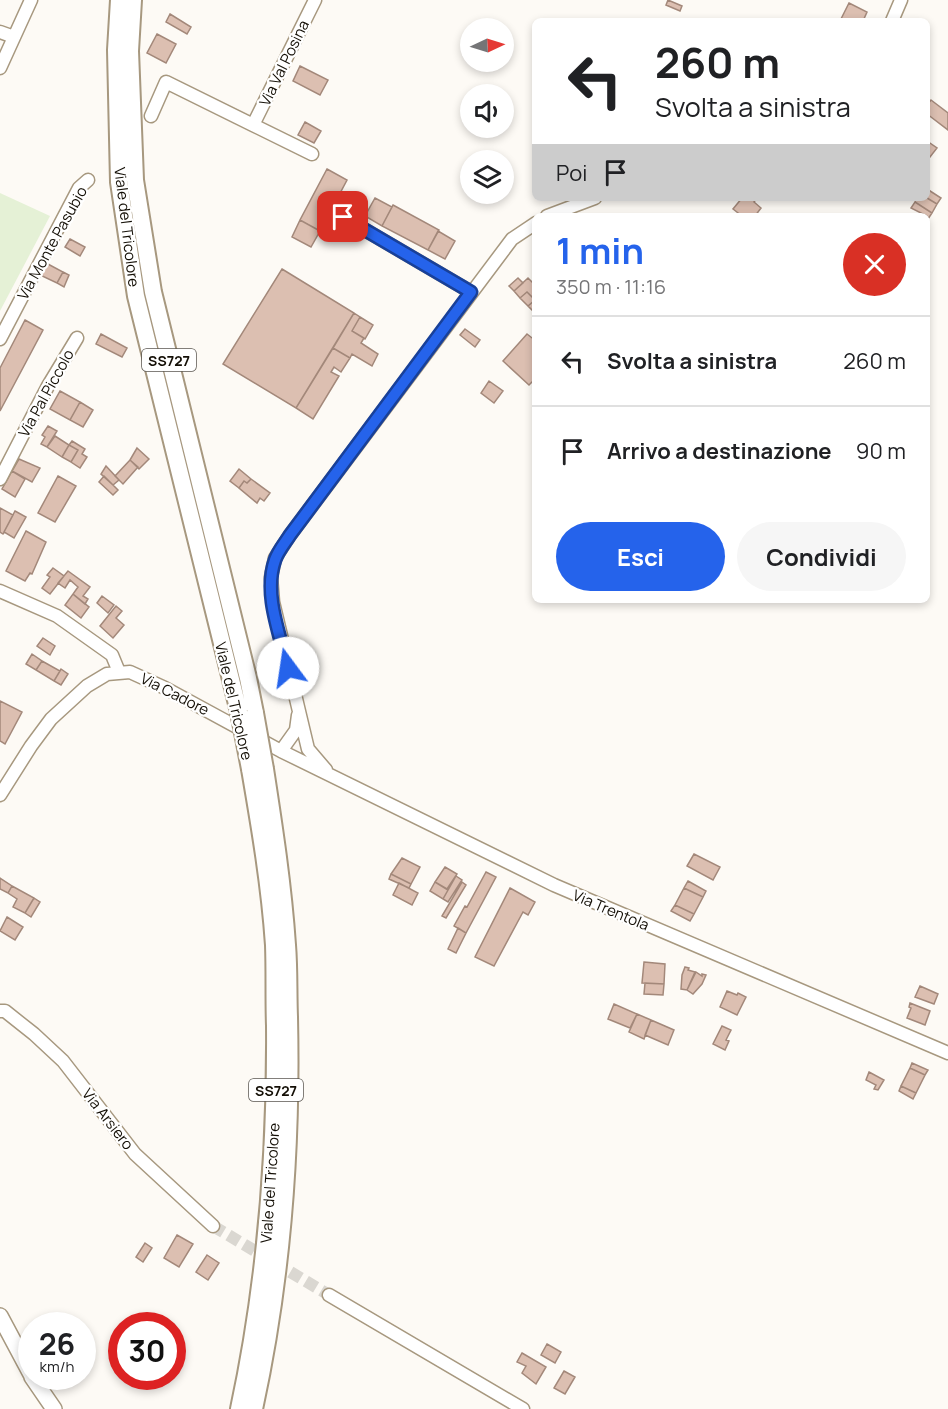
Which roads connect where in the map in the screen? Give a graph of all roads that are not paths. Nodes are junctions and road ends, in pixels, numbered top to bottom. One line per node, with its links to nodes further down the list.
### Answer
1 (31, 0): 8 (street)
2 (119, 0): 25 (highway, Viale del Tricolore / SS727)
3 (134, 0): 25 (highway, Viale del Tricolore / SS727)
4 (315, 0): 11 (street, Via Val Posina)
5 (901, 0): 6 (street)
6 (893, 18)
7 (0, 32): 8 (street)
8 (14, 38): 9 (street)
9 (0, 68)
10 (151, 116): 11 (street)
11 (253, 125): 12 (street)
12 (312, 154)
13 (88, 180): 20 (street, Via Monte Pasubio)
14 (587, 201): 15 (street)
15 (555, 213)
16 (343, 217): 18 (street)
17 (532, 226): 18 (street)
18 (471, 292): 24 (street)
19 (77, 338): 21 (street, Via Pal Piccolo)
20 (0, 339)
21 (0, 479)
22 (0, 591): 23 (street)
23 (119, 672): 26 (street, Via Cadore); 29 (street)
24 (299, 711): 26 (street); 28 (street)
25 (247, 712): 27 (highway, Viale del Tricolore / SS727, bridge)
26 (281, 751): 28 (street, Via Trentola)
27 (258, 769): 38 (highway, Viale del Tricolore / SS727); 39 (highway, Viale del Tricolore / SS727)
28 (328, 773): 31 (street, Via Trentola)
29 (0, 795)
30 (2, 1011): 32 (street, Via Arsiero)
31 (948, 1053)
32 (213, 1226)
33 (329, 1295): 40 (street)
34 (0, 1316): 35 (main road)
35 (18, 1350)
36 (41, 1390): 37 (main road)
37 (54, 1409)
38 (238, 1409)
39 (254, 1409)
40 (523, 1409)

